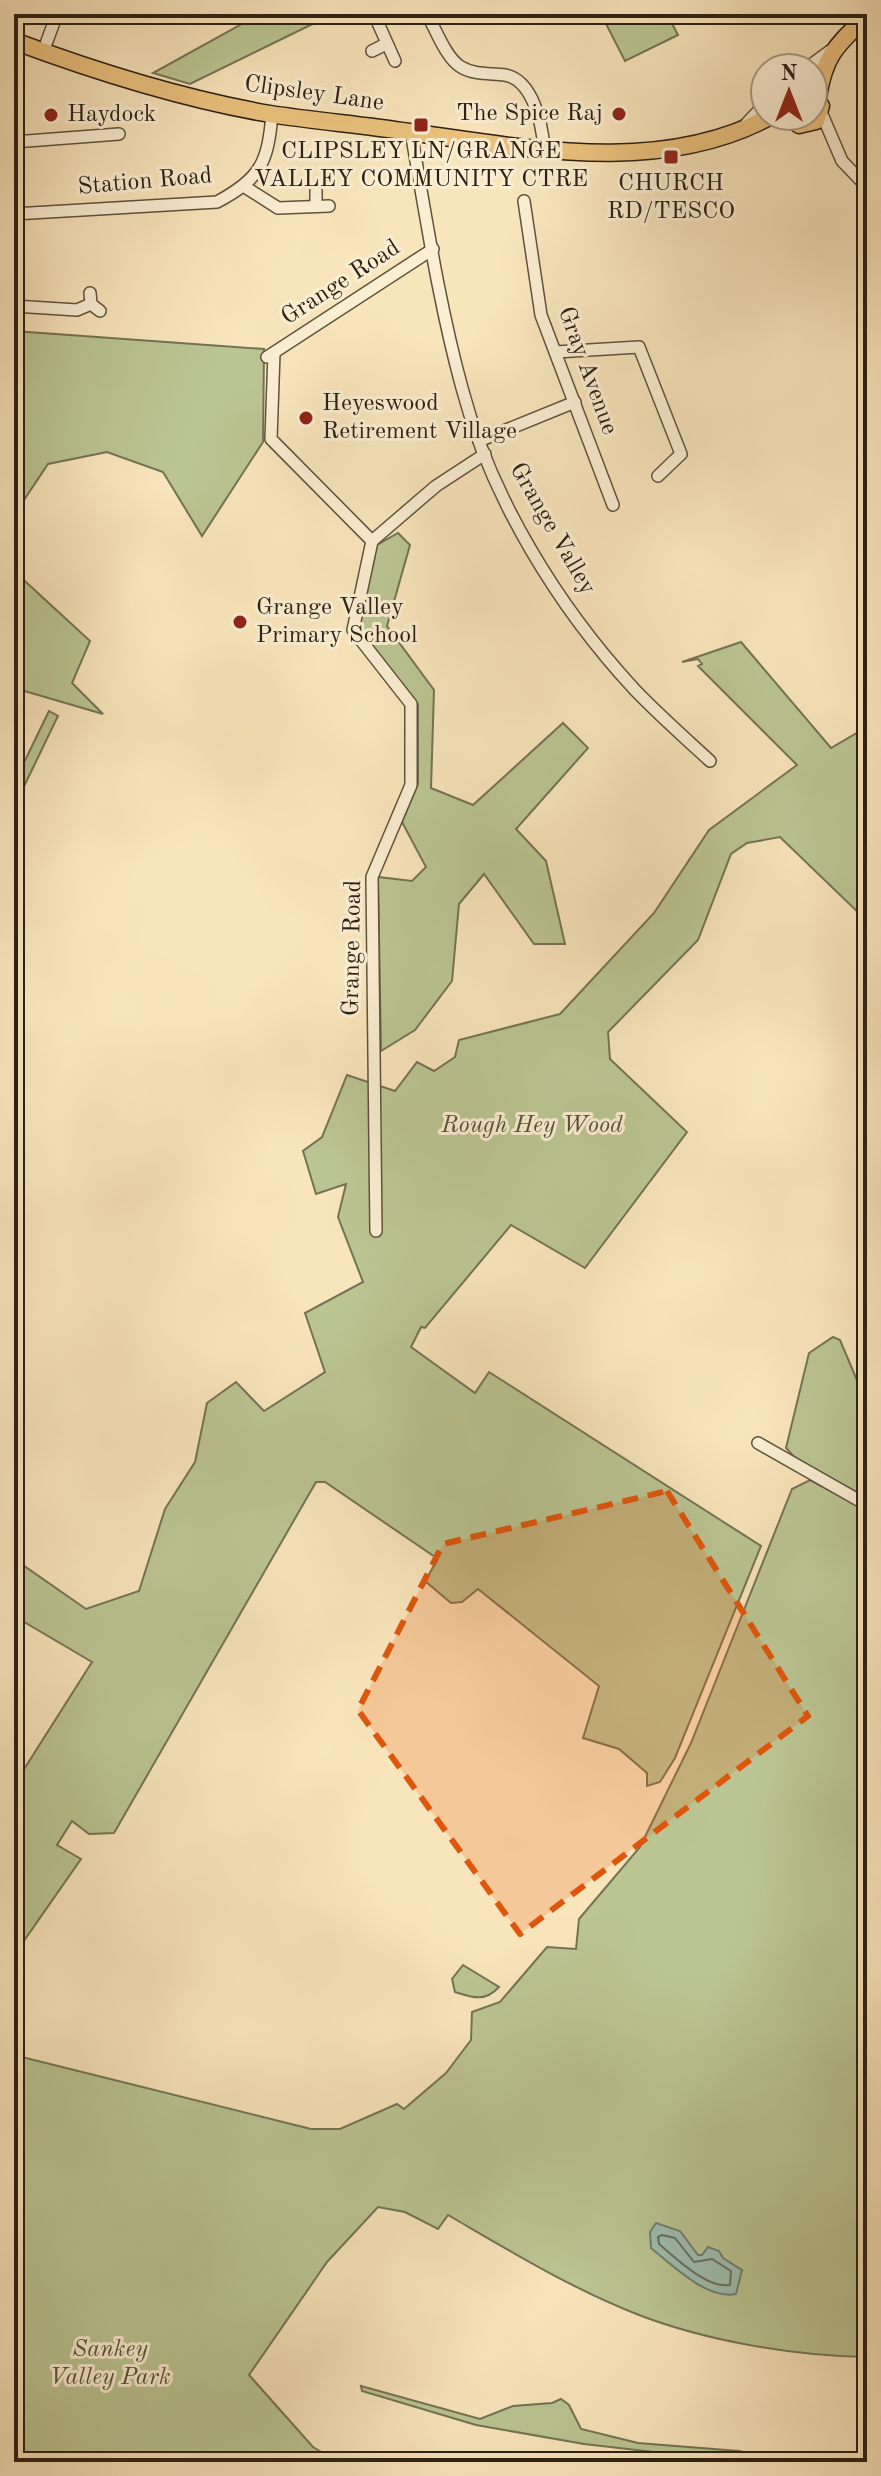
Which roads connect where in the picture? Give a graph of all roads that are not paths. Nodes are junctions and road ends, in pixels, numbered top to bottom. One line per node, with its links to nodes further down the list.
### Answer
1 (57, 14): 8 (street)
2 (374, 14): 6 (street)
3 (427, 14): 22 (street)
4 (867, 16): 9 (main road)
5 (14, 41): 8 (main road, Clipsley Lane)
6 (386, 44): 7 (street); 10 (street)
7 (372, 51)
8 (43, 52): 11 (main road, Clipsley Lane)
9 (829, 52)
10 (395, 61)
11 (272, 114): 16 (main road, Clipsley Lane); 23 (street, Station Road)
12 (749, 125): 14 (street)
13 (749, 127): 14 (main road)
14 (746, 129): 15 (main road); 22 (main road, Clipsley Lane)
15 (749, 129)
16 (411, 132): 22 (main road, Clipsley Lane); 30 (street, Grange Valley)
17 (814, 132): 21 (street)
18 (828, 132): 21 (street)
19 (119, 134): 20 (street)
20 (14, 142)
21 (832, 143): 24 (street)
22 (544, 148)
23 (245, 187): 27 (street); 29 (street, Station Road)
24 (867, 187)
25 (316, 191): 27 (street)
26 (524, 201): 33 (street, Gray Avenue)
27 (316, 206): 28 (street)
28 (329, 206)
29 (14, 214)
30 (433, 249): 35 (street, Grange Valley); 39 (street, Grange Road)
31 (94, 303): 32 (street)
32 (14, 306)
33 (556, 352): 34 (street, Gray Avenue); 37 (street)
34 (575, 402): 35 (street); 38 (street, Gray Avenue)
35 (479, 441): 36 (street, Grange Valley)
36 (485, 454): 39 (street); 40 (street, Grange Valley)
37 (658, 476)
38 (613, 505)
39 (372, 541): 41 (street, Grange Road)
40 (710, 761)
41 (376, 1231)
42 (758, 1443): 43 (street)
43 (867, 1505)

